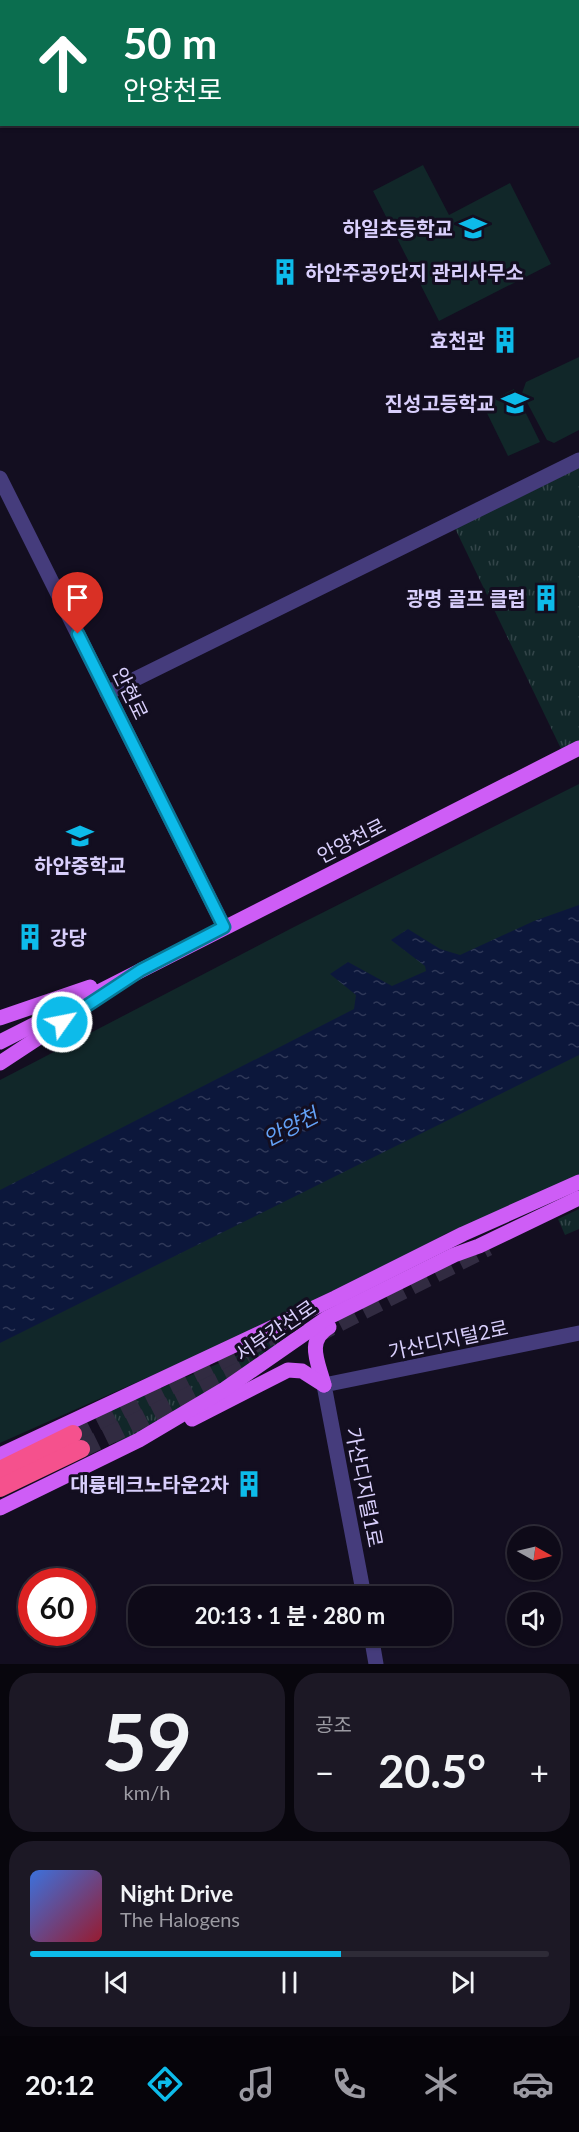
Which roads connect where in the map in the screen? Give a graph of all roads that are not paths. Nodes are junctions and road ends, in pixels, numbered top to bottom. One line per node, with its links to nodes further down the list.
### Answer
1 (579, 460): 3 (street)
2 (0, 478): 3 (street, 안현로)
3 (107, 693): 5 (street, 안현로)
4 (579, 748): 5 (main road, 안양천로)
5 (224, 927): 6 (main road, 안양천로)
6 (141, 970): 7 (main road); 8 (main road); 9 (main road)
7 (0, 1018)
8 (0, 1042)
9 (0, 1063)
10 (579, 1182): 15 (main road, 서부간선로)
11 (579, 1198): 12 (main road, 서부간선로)
12 (479, 1246): 14 (main road); 16 (main road, 서부간선로)
13 (579, 1333): 14 (street, 가산디지털2로)
14 (324, 1385): 16 (main road); 22 (street, 가산디지털1로)
15 (45, 1433): 17 (main road); 18 (main road, 서부간선로)
16 (139, 1440): 21 (main road, 서부간선로)
17 (0, 1450)
18 (0, 1455)
19 (0, 1470): 20 (highway)
20 (0, 1488)
21 (0, 1508)
22 (362, 1586)
23 (373, 1646): 24 (street)
24 (376, 1664)

